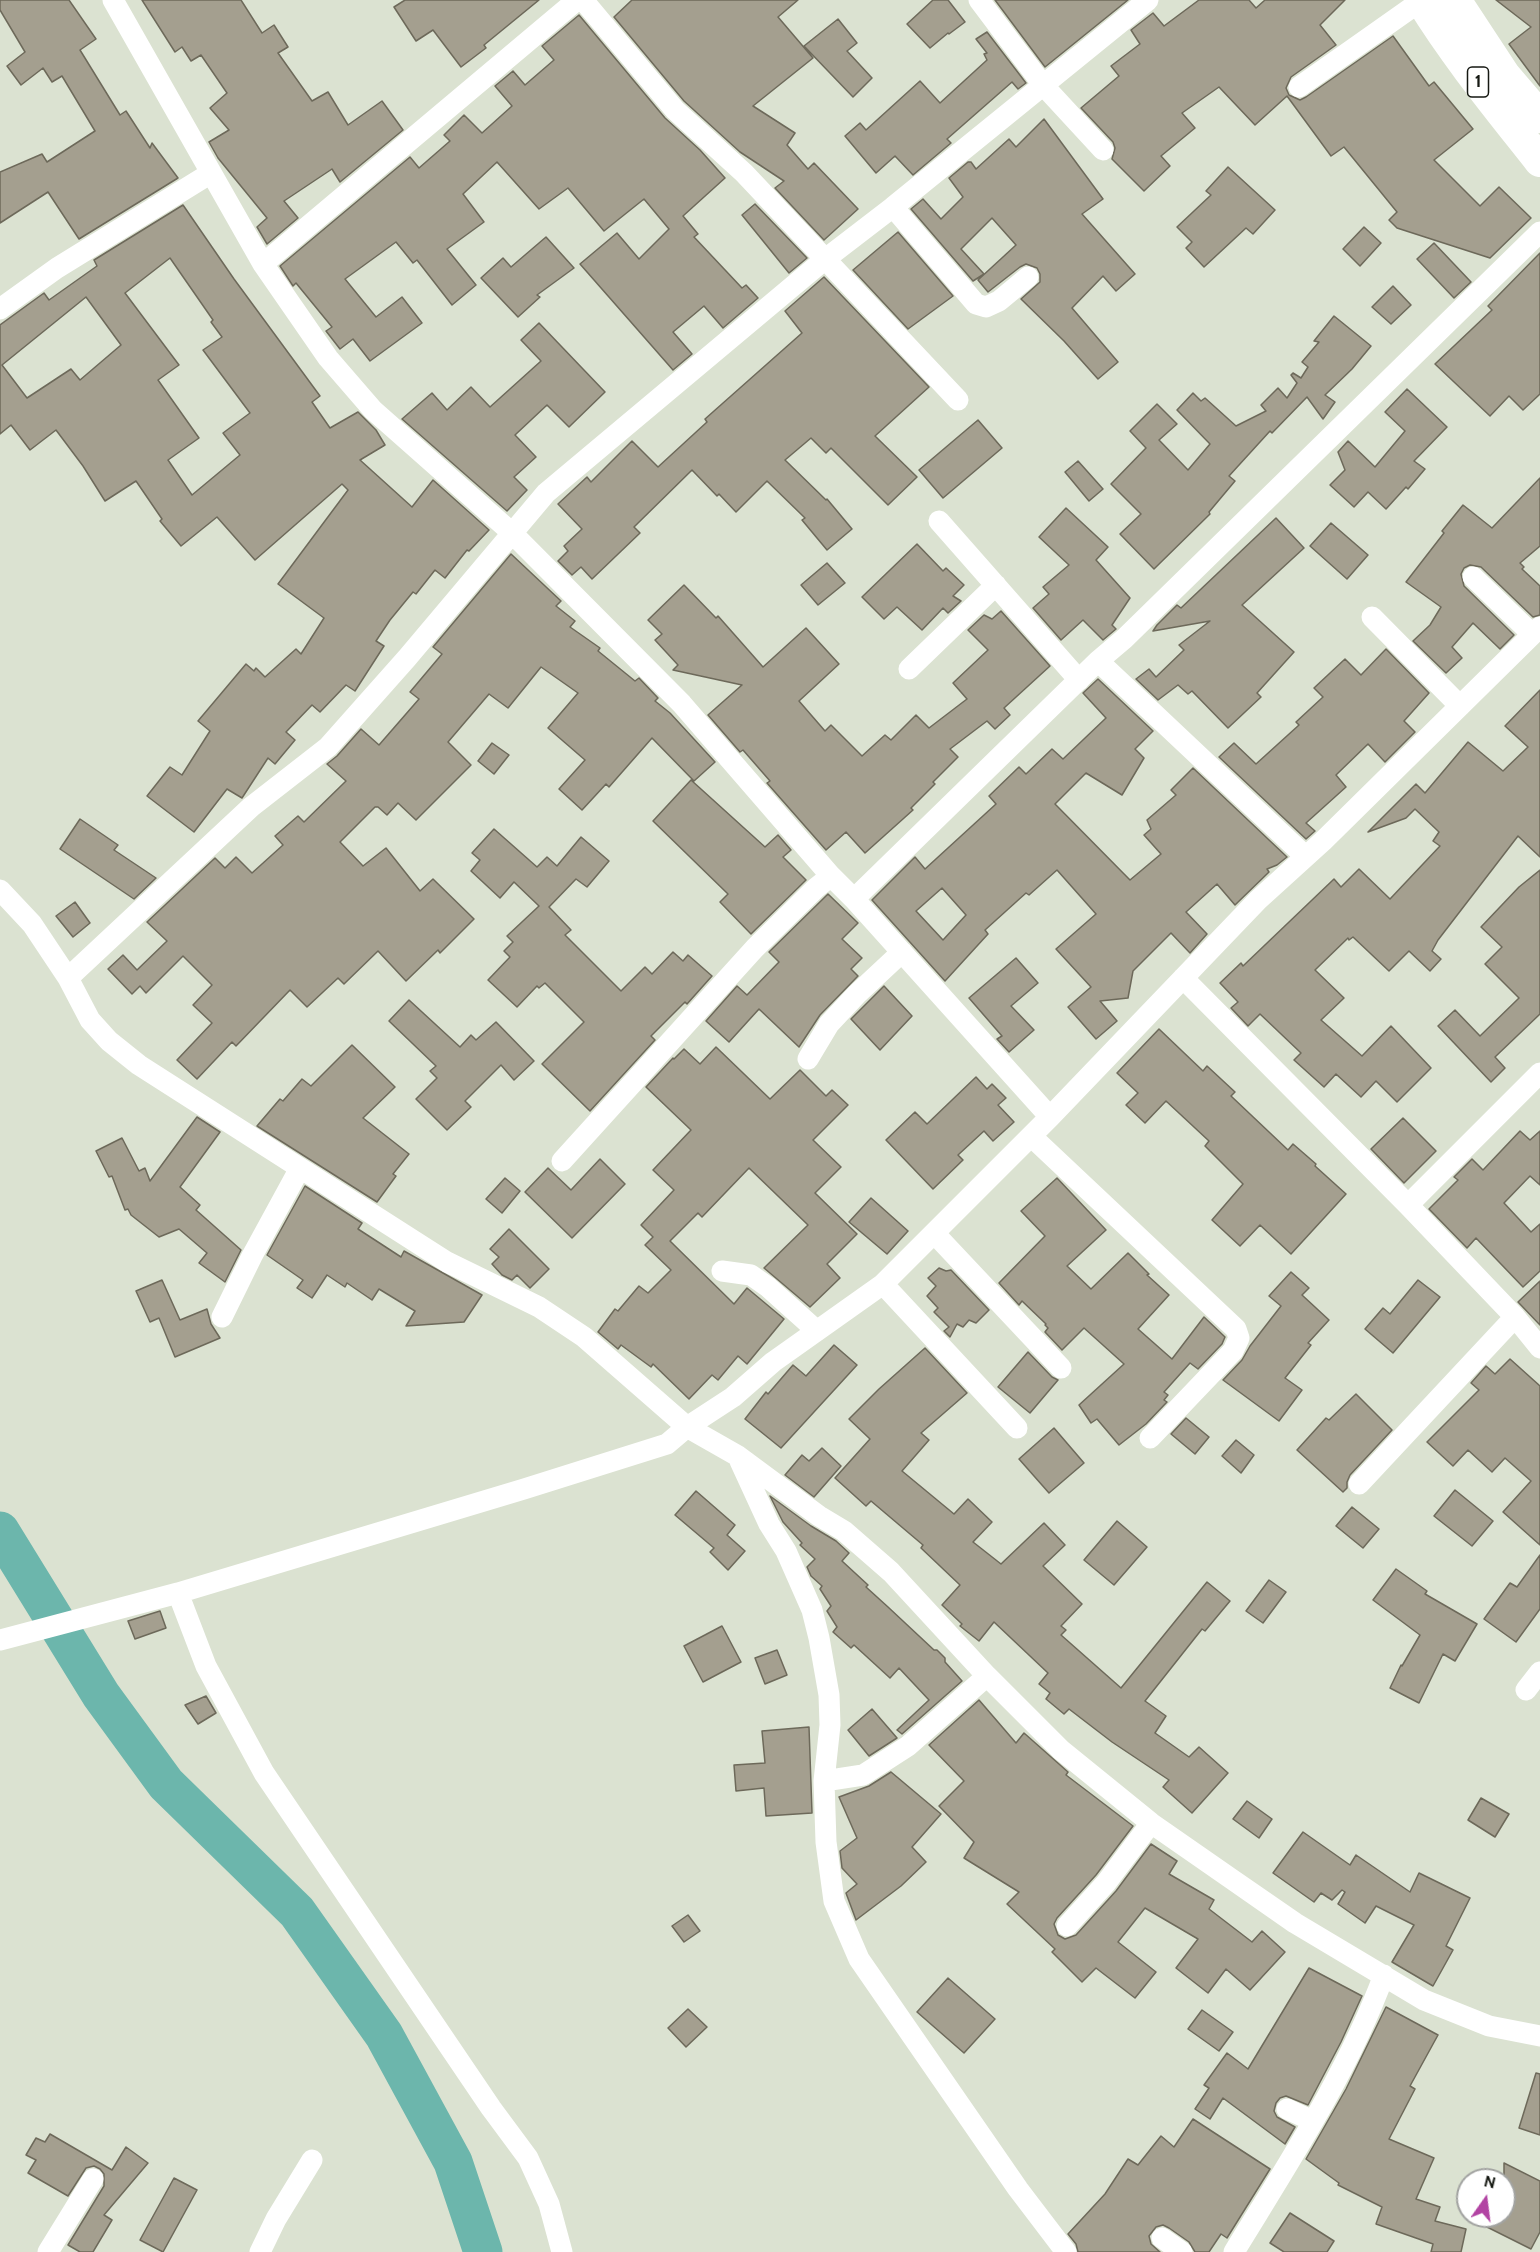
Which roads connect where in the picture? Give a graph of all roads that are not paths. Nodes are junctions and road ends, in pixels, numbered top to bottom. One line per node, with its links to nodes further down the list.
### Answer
1 (114, 0): 14 (street)
2 (577, 0): 8 (street)
3 (583, 0): 17 (street)
4 (979, 0): 9 (street)
5 (1148, 0): 9 (street)
6 (1421, 0): 10 (street); 13 (highway, 1)
7 (1455, 0): 11 (highway, 1)
8 (551, 8): 18 (street)
9 (1043, 85): 12 (street); 15 (street)
10 (1299, 87)
11 (1540, 117)
12 (1103, 150)
13 (1540, 161)
14 (211, 173): 18 (street); 20 (street)
15 (893, 207): 17 (street); 19 (street)
16 (1540, 232): 28 (street)
17 (824, 260): 21 (street); 23 (street)
18 (263, 264): 23 (street)
19 (1028, 277)
20 (0, 309)
21 (958, 400)
22 (939, 521): 25 (street)
23 (511, 532): 33 (street); 37 (street)
24 (1473, 577): 27 (street)
25 (996, 585): 29 (street); 30 (street)
26 (1372, 617): 31 (street)
27 (1536, 631): 31 (street)
28 (1098, 661): 30 (street); 32 (street)
29 (909, 669)
30 (1079, 680): 35 (street)
31 (1460, 706): 32 (street)
32 (1305, 856): 38 (street)
33 (831, 876): 35 (street); 43 (street)
34 (0, 890): 37 (street)
35 (854, 899): 36 (street)
36 (902, 952): 39 (street); 41 (street)
37 (68, 978): 44 (street)
38 (1183, 978): 41 (street); 45 (street)
39 (808, 1059)
40 (1540, 1073): 45 (street)
41 (1050, 1117): 42 (street)
42 (1031, 1136): 46 (street); 56 (street)
43 (562, 1161)
44 (300, 1168): 49 (street); 54 (street)
45 (1408, 1205): 50 (street)
46 (934, 1233): 48 (street); 53 (street)
47 (722, 1271): 51 (street)
48 (883, 1284): 51 (street); 55 (street)
49 (222, 1317)
50 (1515, 1317): 52 (street); 58 (street)
51 (817, 1331): 54 (street)
52 (1540, 1348)
53 (1061, 1368)
54 (687, 1427): 57 (street); 59 (street)
55 (1017, 1428)
56 (1150, 1438)
57 (738, 1456): 62 (street); 64 (street)
58 (1359, 1484)
59 (171, 1595): 60 (street); 76 (street)
60 (0, 1640)
61 (1540, 1672): 63 (street)
62 (987, 1676): 64 (street); 65 (street)
63 (1526, 1690)
64 (824, 1781): 77 (street)
65 (1151, 1823): 66 (street); 67 (street)
66 (1066, 1926)
67 (1384, 1975): 68 (street); 70 (street)
68 (1540, 2036)
69 (1287, 2109): 70 (street)
70 (1313, 2121): 79 (street)
71 (312, 2160): 75 (street)
72 (93, 2179): 74 (street)
73 (1162, 2238): 78 (street)
74 (48, 2252)
75 (260, 2252)
76 (562, 2252)
77 (1066, 2252)
78 (1182, 2252)
79 (1234, 2252)

